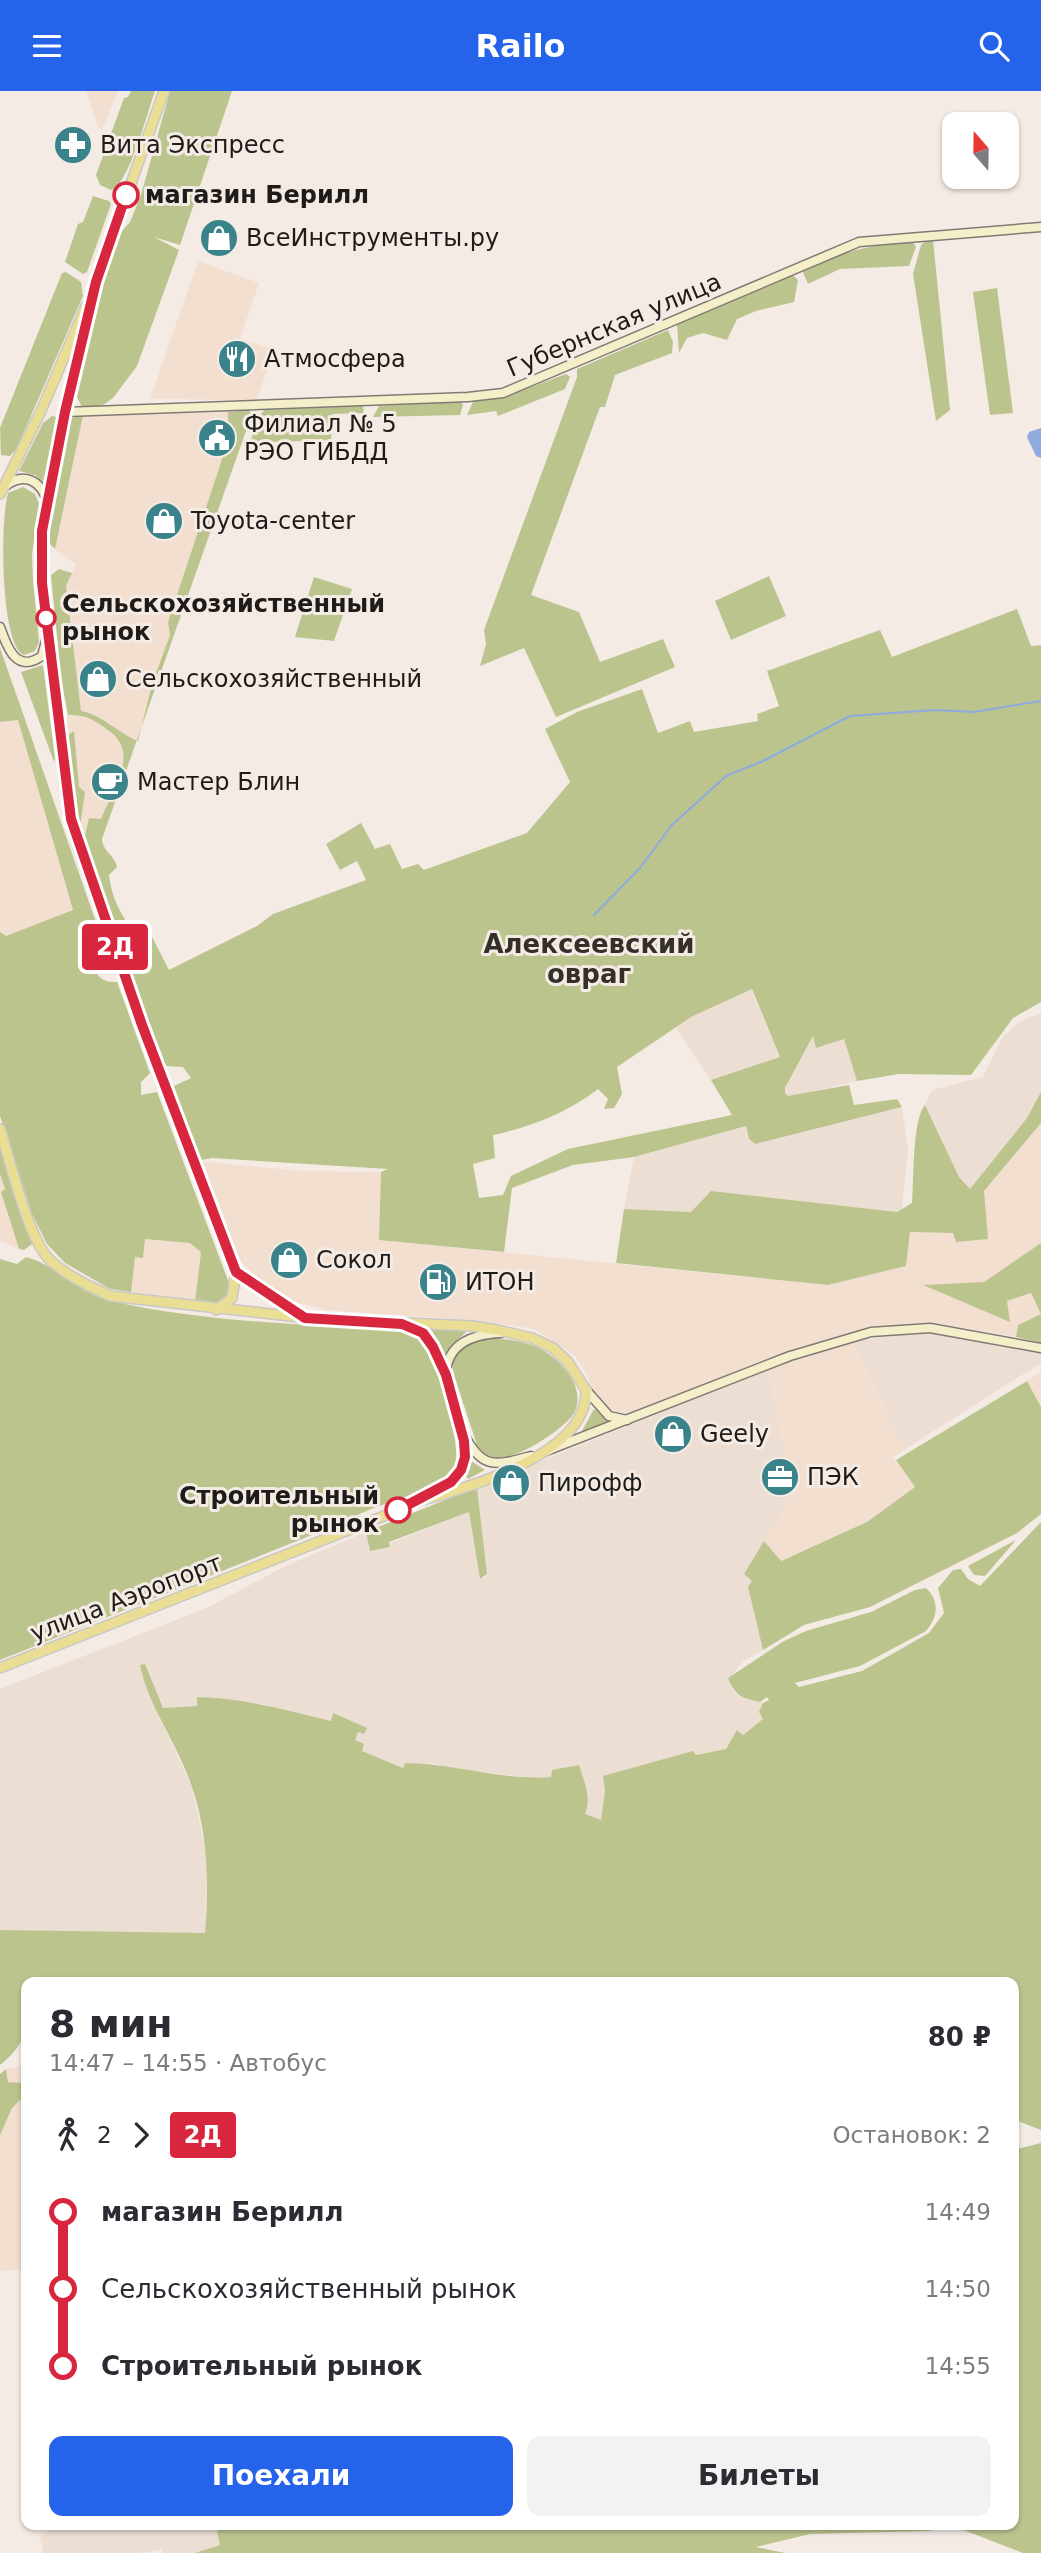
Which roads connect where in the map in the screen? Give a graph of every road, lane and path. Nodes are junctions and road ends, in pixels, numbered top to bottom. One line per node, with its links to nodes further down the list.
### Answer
1 (164, 91): 3 (main road)
2 (1041, 227): 4 (street, Губернская улица)
3 (96, 282): 4 (main road); 5 (main road)
4 (65, 412): 6 (main road)
5 (1, 491): 6 (street)
6 (48, 503): 8 (main road)
7 (0, 627): 8 (street)
8 (48, 636): 10 (main road)
9 (0, 1129): 11 (main road)
10 (236, 1272): 11 (main road); 12 (main road)
11 (216, 1310): 12 (main road)
12 (305, 1318): 13 (main road)
13 (402, 1324): 14 (main road); 16 (main road)
14 (518, 1334): 16 (street); 17 (main road)
15 (1041, 1347): 18 (street)
16 (446, 1375): 19 (main road)
17 (586, 1390): 18 (street); 20 (main road)
18 (630, 1420): 20 (street)
19 (461, 1430): 20 (street); 21 (main road)
20 (538, 1454): 21 (main road)
21 (422, 1500): 22 (main road, улица Аэропорт)
22 (0, 1668)

